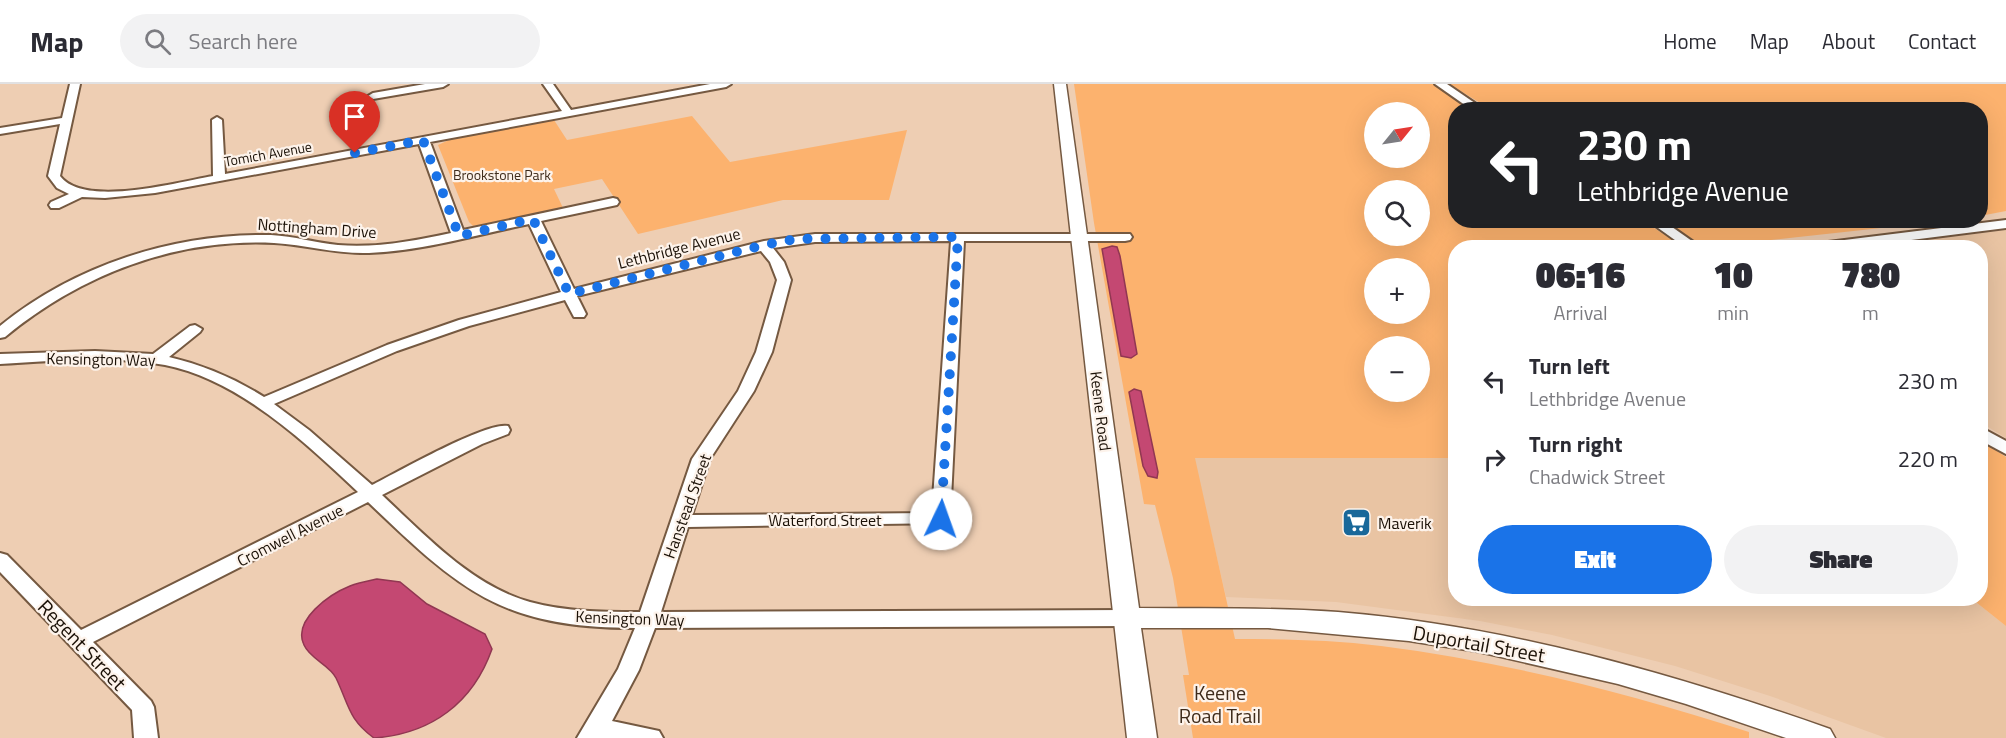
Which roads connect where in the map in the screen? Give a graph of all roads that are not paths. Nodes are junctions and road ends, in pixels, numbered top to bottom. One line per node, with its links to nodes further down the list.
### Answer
1 (75, 84): 10 (street, Tomich Avenue)
2 (444, 84): 7 (street)
3 (548, 84): 9 (street)
4 (1060, 84): 26 (main road, Keene Road)
5 (1440, 84): 8 (street)
6 (717, 85): 9 (street, Tomich Avenue)
7 (373, 96)
8 (1468, 102)
9 (568, 113): 13 (street, Tomich Avenue)
10 (67, 120): 12 (street); 15 (street, Tomich Avenue)
11 (217, 120): 14 (street)
12 (0, 131)
13 (423, 140): 14 (street, Tomich Avenue); 23 (street)
14 (219, 178): 15 (street, Tomich Avenue)
15 (80, 193): 17 (street)
16 (613, 202): 18 (street, Nottingham Drive)
17 (55, 205)
18 (533, 219): 23 (street, Nottingham Drive); 30 (street)
19 (2006, 224): 20 (street)
20 (1988, 226)
21 (1665, 228): 27 (street)
22 (1977, 228): 28 (street)
23 (459, 236): 33 (street, Nottingham Drive)
24 (958, 237): 26 (street, Lethbridge Avenue); 29 (street, Lethbridge Avenue); 41 (street, Waterford Street)
25 (1125, 237): 26 (street, Lethbridge Avenue)
26 (1079, 238): 43 (main road, Keene Road)
27 (1684, 240)
28 (1888, 240)
29 (764, 245): 30 (street, Lethbridge Avenue); 41 (street, Hanstead Street)
30 (569, 294): 31 (street); 36 (street, Lethbridge Avenue)
31 (579, 314)
32 (195, 329): 35 (street)
33 (0, 334)
34 (0, 359): 35 (street, Kensington Way)
35 (157, 359): 36 (street, Kensington Way)
36 (261, 404): 40 (street, Kensington Way)
37 (502, 430): 40 (street, Cromwell Avenue)
38 (1988, 437): 39 (street)
39 (2006, 449)
40 (370, 494): 44 (street, Kensington Way); 45 (street, Cromwell Avenue)
41 (679, 521): 44 (street, Hanstead Street)
42 (0, 560): 45 (street, Regent Street)
43 (1127, 618): 44 (street, Kensington Way); 49 (main road, Keene Road); 50 (main road, Duportail Street)
44 (648, 620): 46 (street, Hanstead Street)
45 (79, 640): 47 (street, Regent Street)
46 (593, 733): 48 (street)
47 (146, 738)
48 (651, 738)
49 (1142, 738)
50 (1821, 738)

